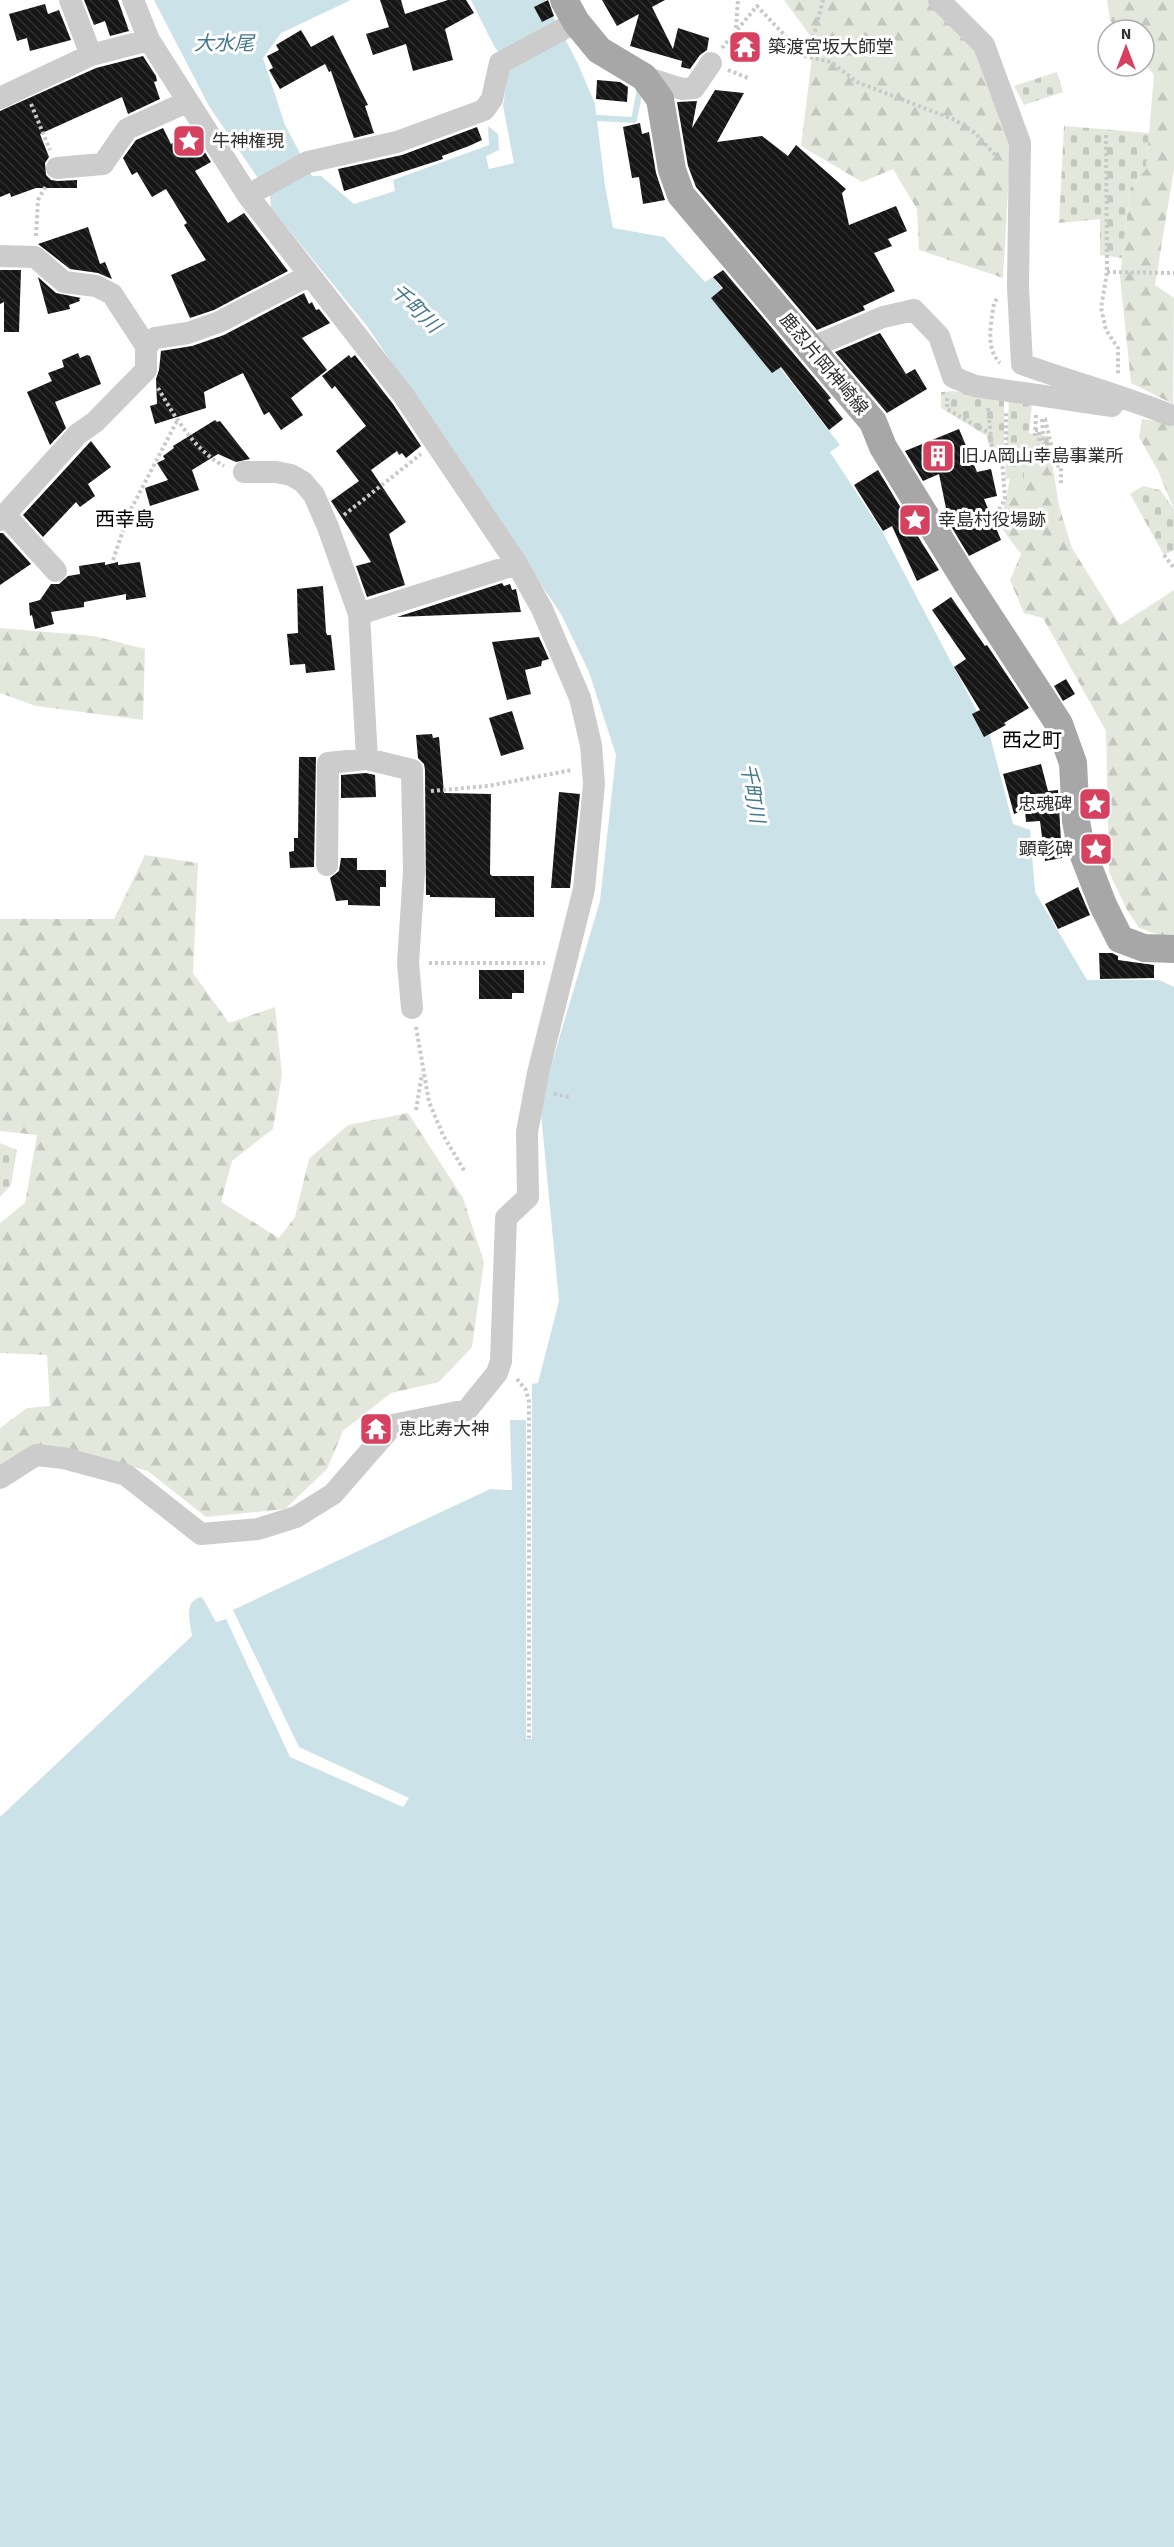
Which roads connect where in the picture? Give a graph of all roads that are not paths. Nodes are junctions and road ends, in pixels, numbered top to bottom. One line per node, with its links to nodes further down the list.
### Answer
1 (70, 0): 6 (street)
2 (133, 0): 5 (street)
3 (939, 0): 17 (street)
4 (569, 16): 8 (main road, 鹿忍片岡神崎線); 12 (street)
5 (149, 40): 6 (street); 10 (street)
6 (91, 55): 9 (street)
7 (711, 63): 8 (street)
8 (644, 77): 16 (main road, 鹿忍片岡神崎線)
9 (0, 98)
10 (187, 102): 11 (street); 12 (street)
11 (57, 168)
12 (254, 193): 14 (street)
13 (0, 256): 15 (street)
14 (308, 276): 15 (street); 20 (street)
15 (146, 346): 19 (street)
16 (810, 348): 17 (street); 25 (main road, 鹿忍片岡神崎線)
17 (1172, 415)
18 (244, 471): 22 (street)
19 (3, 518): 21 (street)
20 (517, 564): 22 (street); 27 (street)
21 (56, 571)
22 (359, 614): 23 (street)
23 (367, 759): 24 (street); 26 (street)
24 (327, 865)
25 (1174, 949)
26 (412, 1008)
27 (0, 1478)

